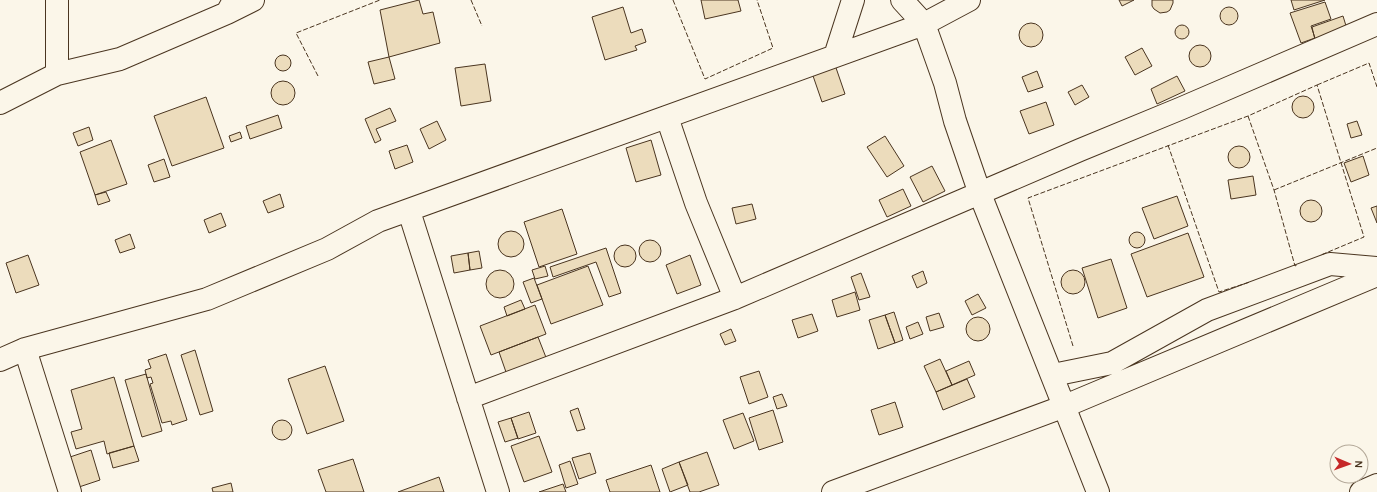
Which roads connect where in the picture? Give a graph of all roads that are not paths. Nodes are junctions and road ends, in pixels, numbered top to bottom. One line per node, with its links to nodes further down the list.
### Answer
1 (57, 0): 10 (street)
2 (253, 0): 6 (street)
3 (853, 0): 9 (street)
4 (902, 0): 7 (street)
5 (969, 0): 7 (street)
6 (230, 6): 10 (street)
7 (924, 24): 9 (street); 13 (street)
8 (1377, 24): 13 (street)
9 (835, 56): 12 (street)
10 (57, 74): 11 (street)
11 (0, 103)
12 (667, 117): 14 (street); 17 (street)
13 (980, 194): 17 (street); 20 (street)
14 (409, 211): 18 (street); 21 (street)
15 (1377, 268): 20 (street)
16 (1377, 275): 22 (street)
17 (735, 298): 21 (street)
18 (25, 349): 19 (street); 24 (street)
19 (0, 360)
20 (1053, 375): 22 (street)
21 (468, 398): 25 (street)
22 (1065, 406): 26 (street); 27 (street)
23 (1377, 485): 28 (street)
24 (70, 492)
25 (498, 492)
26 (833, 492)
27 (1098, 492)
28 (1361, 492)

